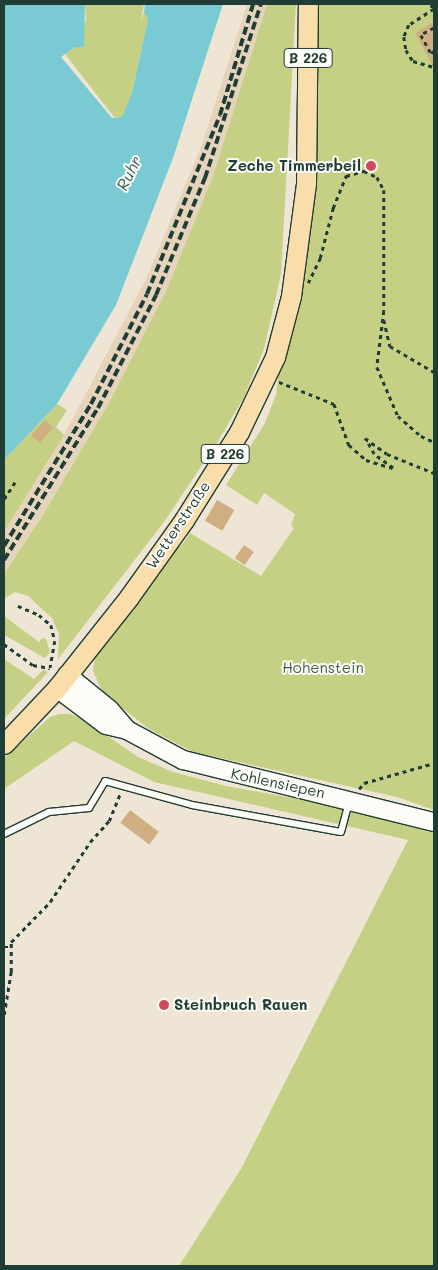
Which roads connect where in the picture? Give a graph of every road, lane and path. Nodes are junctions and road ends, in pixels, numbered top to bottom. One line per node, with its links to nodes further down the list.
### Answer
1 (308, 4): 7 (main road, Wetterstraße / B 226)
2 (432, 4): 3 (path)
3 (433, 10): 6 (path)
4 (434, 28): 5 (path)
5 (434, 51)
6 (434, 67)
7 (291, 296): 8 (path); 10 (main road, Wetterstraße / B 226)
8 (383, 316): 9 (path); 11 (path)
9 (434, 372)
10 (266, 377): 12 (path); 18 (main road, Wetterstraße / B 226)
11 (434, 442)
12 (434, 473)
13 (15, 482): 14 (path)
14 (4, 499)
15 (18, 606): 17 (path)
16 (4, 644): 17 (path)
17 (50, 668): 18 (path)
18 (62, 682): 19 (main road, Wetterstraße / B 226); 22 (street, Kohlensiepen)
19 (4, 744)
20 (434, 762): 22 (path)
21 (123, 788): 22 (lane); 24 (lane); 26 (path)
22 (350, 798): 23 (street, Kohlensiepen)
23 (434, 822)
24 (4, 834)
25 (4, 947): 26 (path)
26 (10, 947): 27 (path)
27 (4, 1015)

